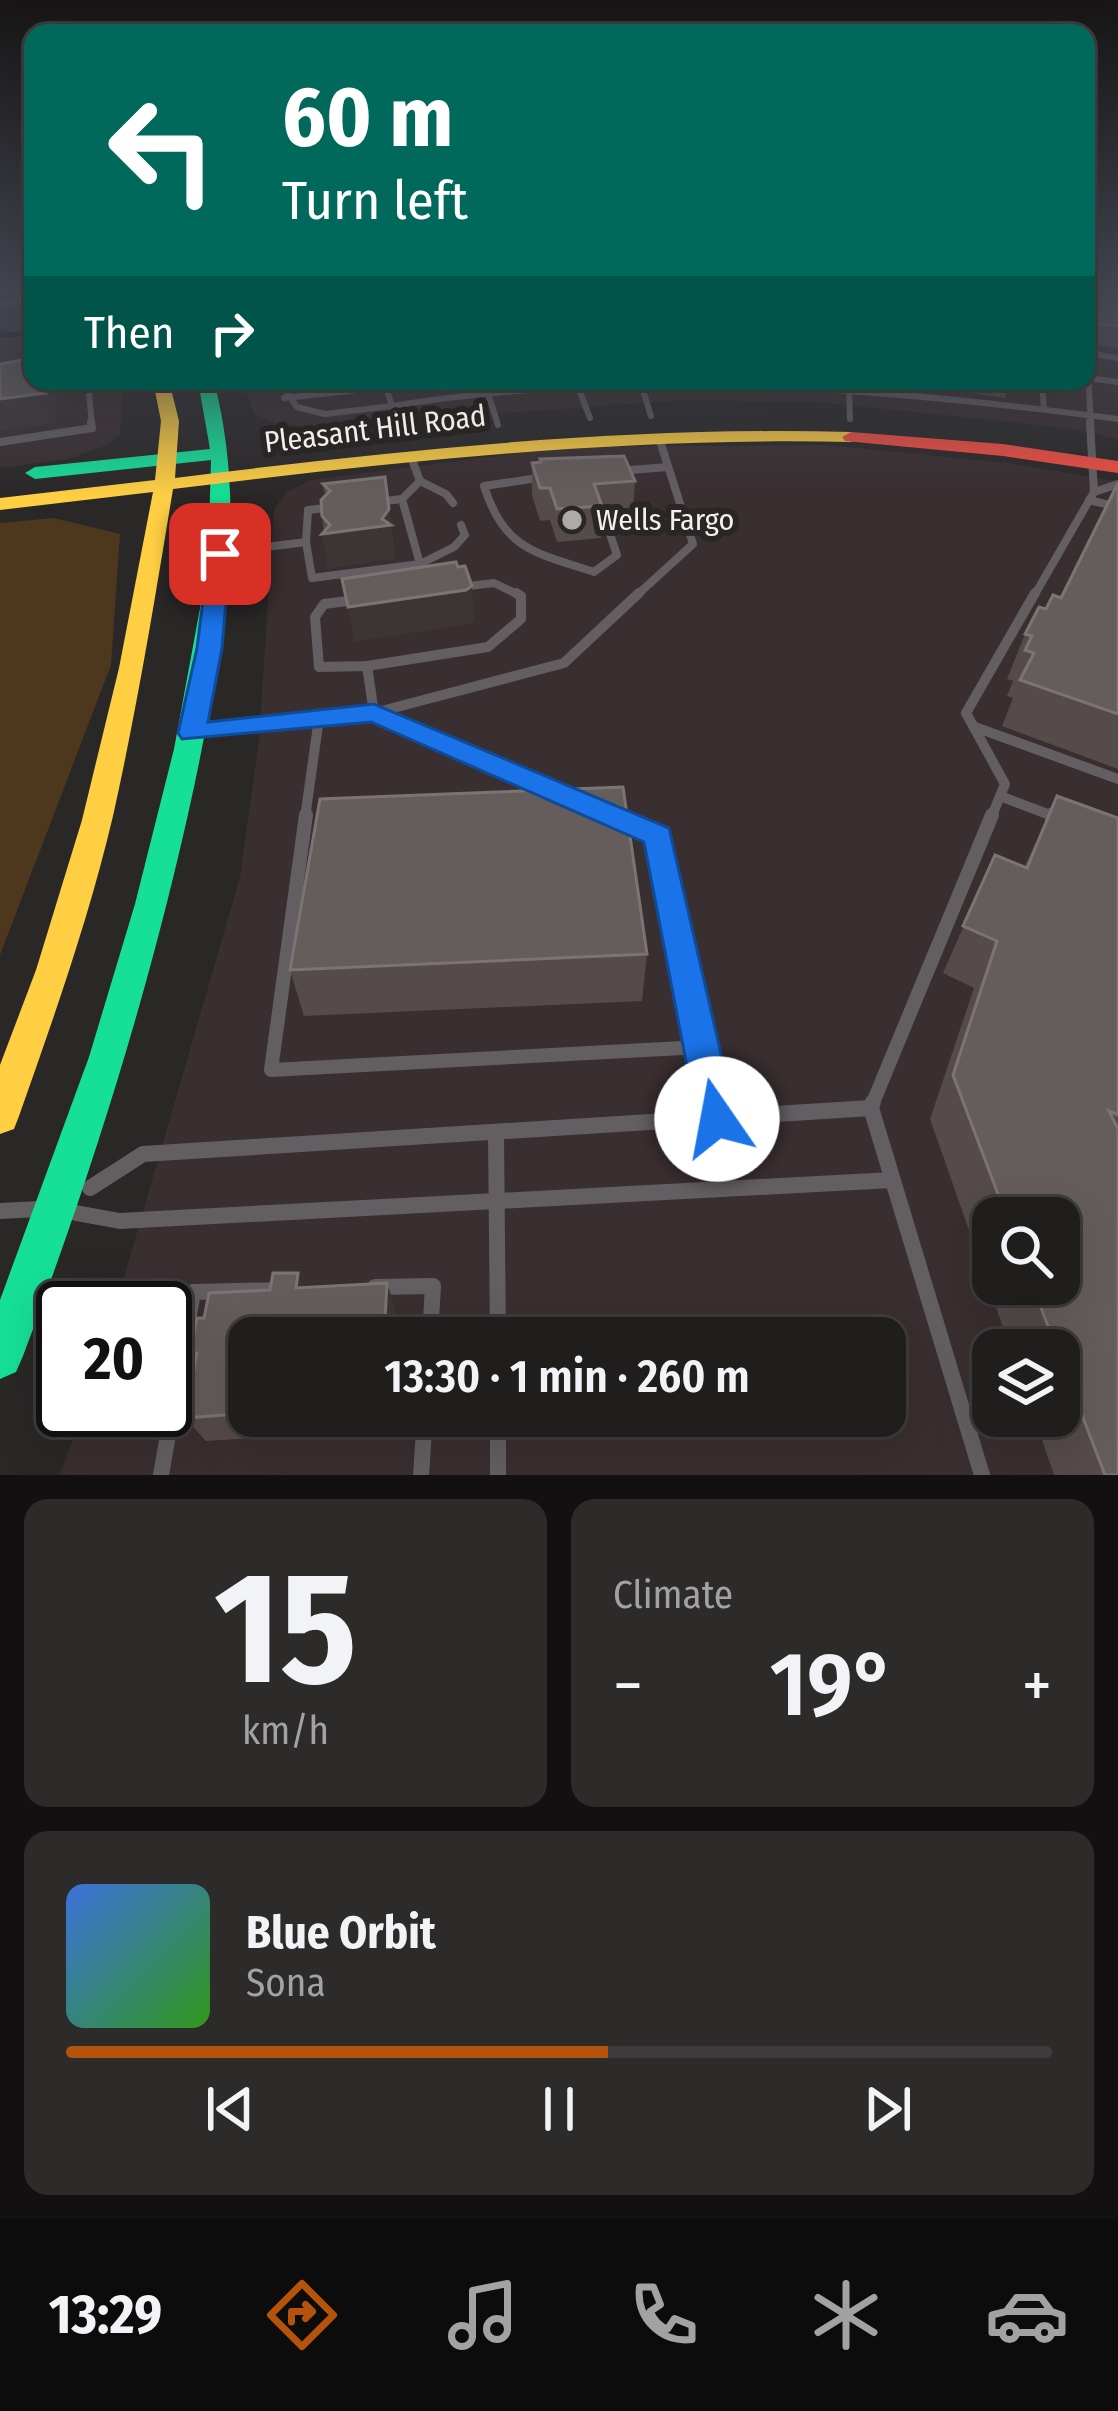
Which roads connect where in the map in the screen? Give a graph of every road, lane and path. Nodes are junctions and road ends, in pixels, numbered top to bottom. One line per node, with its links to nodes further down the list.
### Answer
1 (89, 390): 28 (lane)
2 (160, 390): 31 (highway)
3 (208, 390): 32 (highway)
4 (282, 390): 19 (lane)
5 (342, 390): 19 (lane)
6 (387, 390): 20 (lane)
7 (502, 390): 16 (lane)
8 (579, 390): 23 (lane)
9 (643, 390): 27 (lane)
10 (849, 390): 24 (lane)
11 (888, 390): 17 (lane)
12 (911, 390): 17 (lane)
13 (947, 390): 18 (lane)
14 (1043, 390): 21 (lane)
15 (1089, 390): 22 (lane)
16 (487, 392): 20 (lane); 26 (lane)
17 (912, 394): 18 (lane)
18 (946, 397): 21 (lane)
19 (284, 398): 20 (lane)
20 (392, 406): 30 (lane)
21 (1044, 409): 22 (lane)
22 (1091, 415): 25 (lane); 29 (lane)
23 (590, 418): 26 (highway, Pleasant Hill Road); 27 (highway, Pleasant Hill Road)
24 (850, 419): 27 (highway, Pleasant Hill Road); 29 (highway, Pleasant Hill Road)
25 (1118, 419)
26 (497, 425): 30 (highway, Pleasant Hill Road)
27 (654, 426): 29 (highway, Pleasant Hill Road); 30 (highway, Pleasant Hill Road); 33 (lane)
28 (0, 442)
29 (1106, 457): 39 (lane)
30 (408, 458): 32 (highway, Pleasant Hill Road); 40 (lane); 41 (lane)
31 (171, 459): 32 (highway, Pleasant Hill Road); 36 (highway, Pleasant Hill Road); 38 (highway)
32 (222, 467): 38 (highway, Pleasant Hill Road); 53 (highway)
33 (668, 467): 34 (lane); 46 (lane)
34 (596, 472)
35 (549, 476): 46 (lane)
36 (0, 477)
37 (1118, 484): 39 (lane)
38 (164, 487): 42 (highway, Pleasant Hill Road); 71 (highway)
39 (1092, 496): 43 (lane); 60 (lane)
40 (402, 499): 44 (lane); 49 (lane)
41 (453, 503)
42 (0, 504)
43 (1118, 507)
44 (407, 516): 45 (lane); 51 (lane)
45 (390, 518)
46 (685, 520): 58 (lane)
47 (327, 524): 49 (lane)
48 (461, 525): 56 (lane)
49 (307, 528): 50 (lane)
50 (306, 542): 53 (lane); 55 (lane)
51 (416, 548): 52 (lane); 56 (lane)
52 (394, 550)
53 (220, 554): 61 (highway)
54 (328, 557): 55 (lane)
55 (310, 562): 56 (lane)
56 (421, 564)
57 (367, 666): 57 (lane); 58 (lane)
58 (374, 713): 59 (lane); 64 (lane)
59 (320, 718): 61 (lane); 67 (lane)
60 (973, 727): 62 (lane); 63 (lane)
61 (192, 733): 76 (highway)
62 (1118, 779)
63 (1000, 796): 68 (lane); 70 (lane)
64 (530, 802)
65 (596, 809): 69 (lane)
66 (328, 814): 67 (lane)
67 (306, 815): 69 (lane)
68 (1078, 826)
69 (702, 1047): 72 (lane)
70 (871, 1108): 72 (lane); 74 (lane)
71 (0, 1116)
72 (717, 1119): 73 (lane)
73 (496, 1135): 75 (lane); 76 (lane)
74 (892, 1180): 75 (lane); 88 (lane)
75 (498, 1202): 76 (lane); 81 (lane)
76 (56, 1209): 77 (lane); 82 (highway)
77 (0, 1211)
78 (346, 1288): 80 (lane)
79 (302, 1289): 85 (lane)
80 (431, 1317)
81 (498, 1317)
82 (0, 1356)
83 (424, 1437): 86 (lane)
84 (498, 1437): 87 (lane)
85 (161, 1475)
86 (422, 1475)
87 (498, 1475)
88 (982, 1475)

